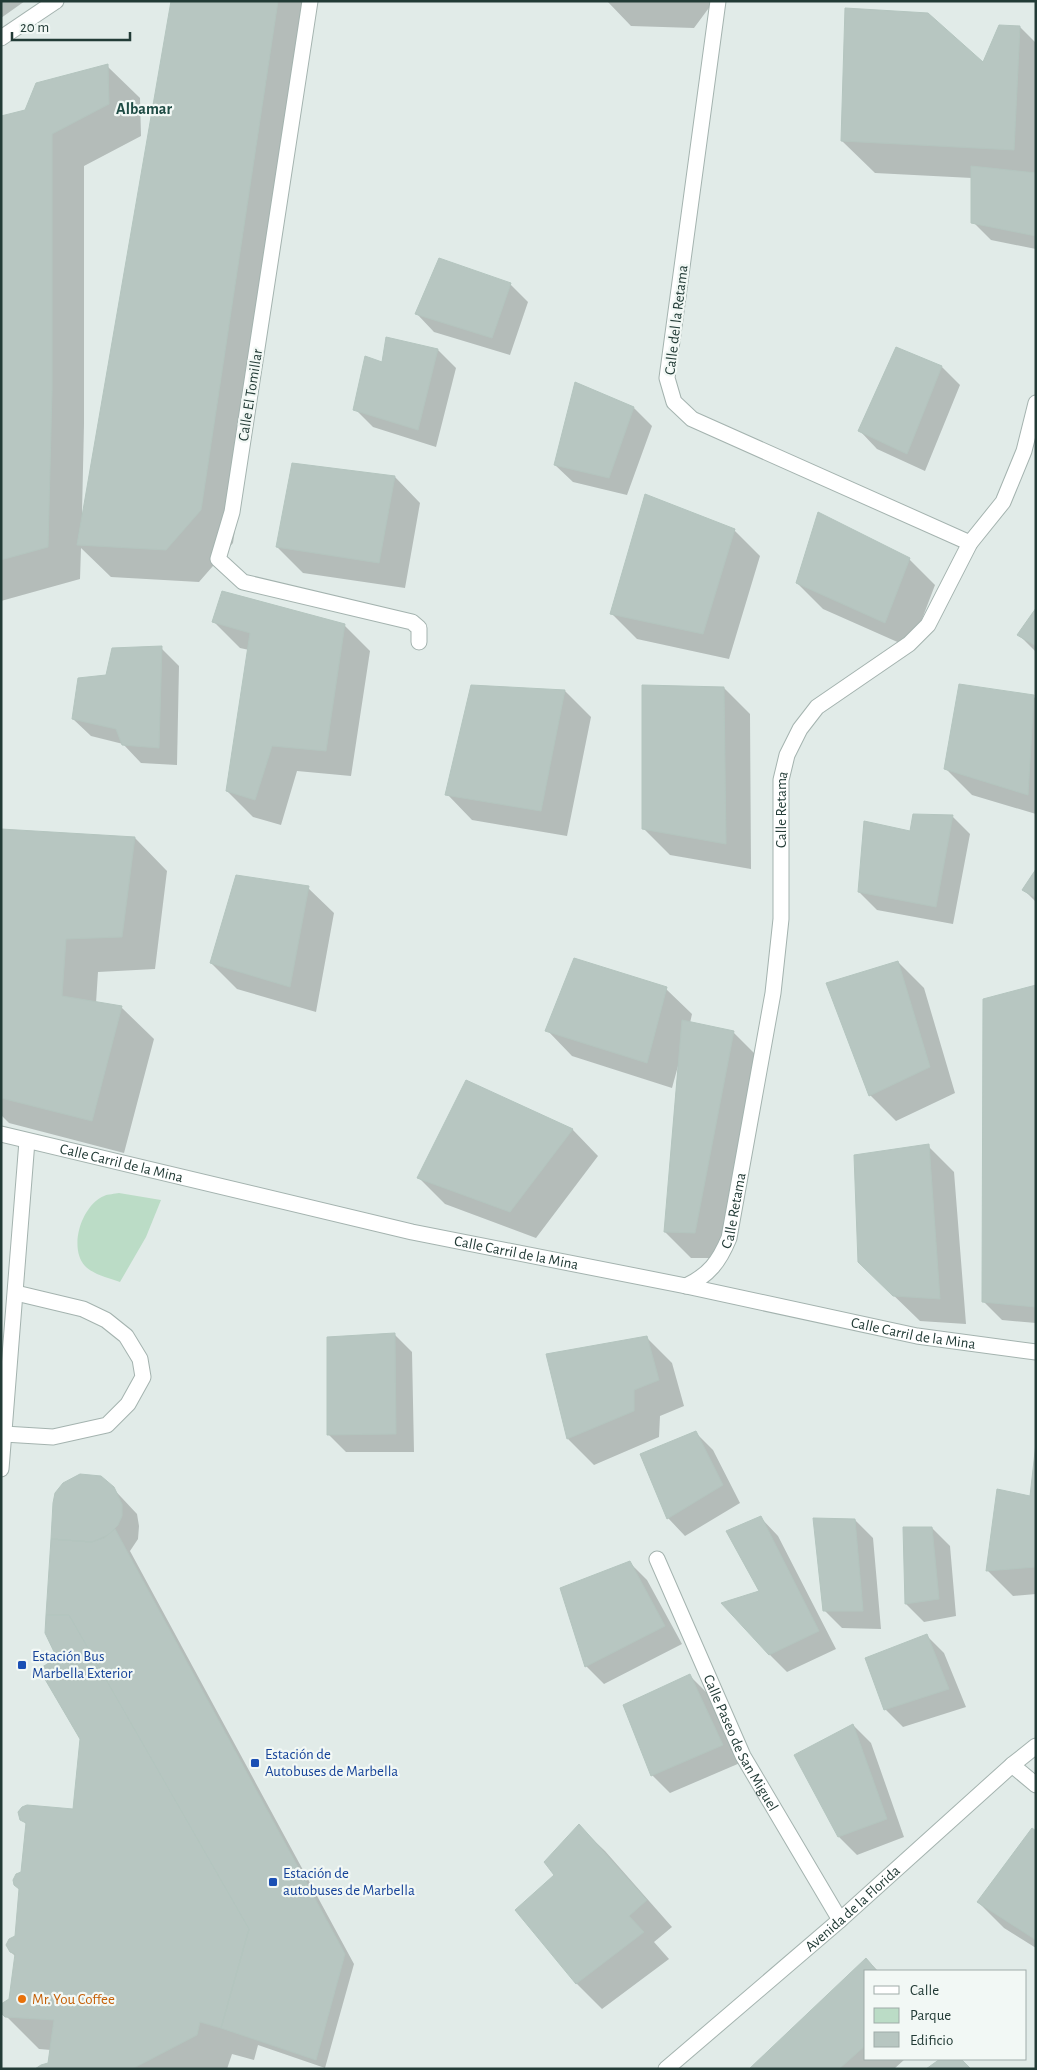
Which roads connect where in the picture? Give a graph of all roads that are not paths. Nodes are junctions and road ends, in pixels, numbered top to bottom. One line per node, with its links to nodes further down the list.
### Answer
1 (56, 1): 4 (street)
2 (310, 1): 7 (street, Calle El Tomillar)
3 (718, 1): 6 (street, Calle del la Retama)
4 (1, 38)
5 (1036, 403): 6 (street, Calle Retama)
6 (970, 543): 10 (street, Calle Retama)
7 (419, 642)
8 (1, 1134): 9 (street, Calle Carril de la Mina)
9 (27, 1141): 10 (street, Calle Carril de la Mina); 11 (street)
10 (686, 1286): 12 (street, Calle Carril de la Mina)
11 (16, 1293): 13 (street); 13 (street)
12 (1036, 1352)
13 (4, 1434): 14 (street)
14 (1, 1469)
15 (657, 1559): 19 (street, Calle Paseo de San Miguel)
16 (1036, 1746): 17 (street, Avenida de la Florida)
17 (1012, 1765): 18 (street); 19 (street, Avenida de la Florida)
18 (1036, 1785)
19 (840, 1920): 20 (street, Avenida de la Florida)
20 (666, 2069)

